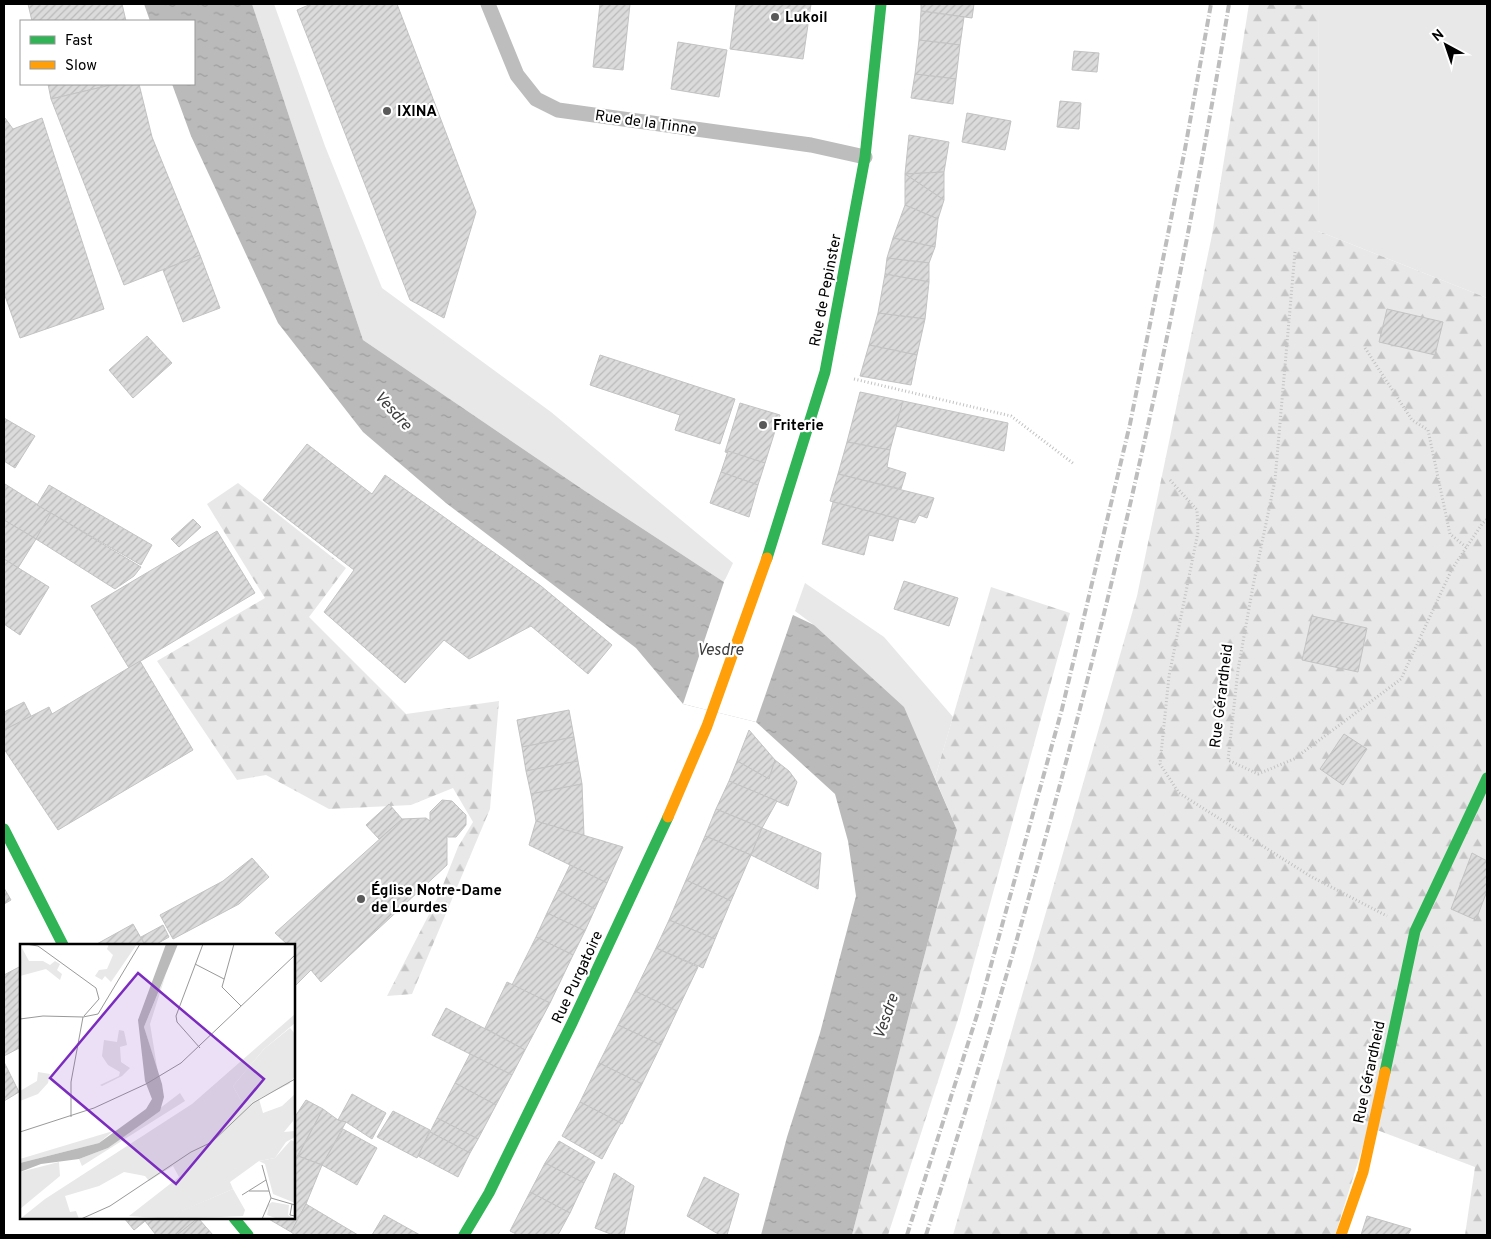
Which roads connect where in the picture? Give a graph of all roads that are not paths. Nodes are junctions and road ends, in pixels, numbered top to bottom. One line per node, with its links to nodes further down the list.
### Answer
1 (488, 4): 3 (lane, Rue de la Tinne)
2 (881, 4): 3 (main road, Rue de Pepinster)
3 (865, 156): 4 (main road, Rue de Pepinster)
4 (762, 574): 10 (main road, Rue Purgatoire)
5 (1487, 778): 11 (main road, Rue Gérardheid)
6 (4, 829): 7 (main road)
7 (62, 944)
8 (235, 1219): 9 (main road)
9 (248, 1235)
10 (464, 1235)
11 (1341, 1235)

